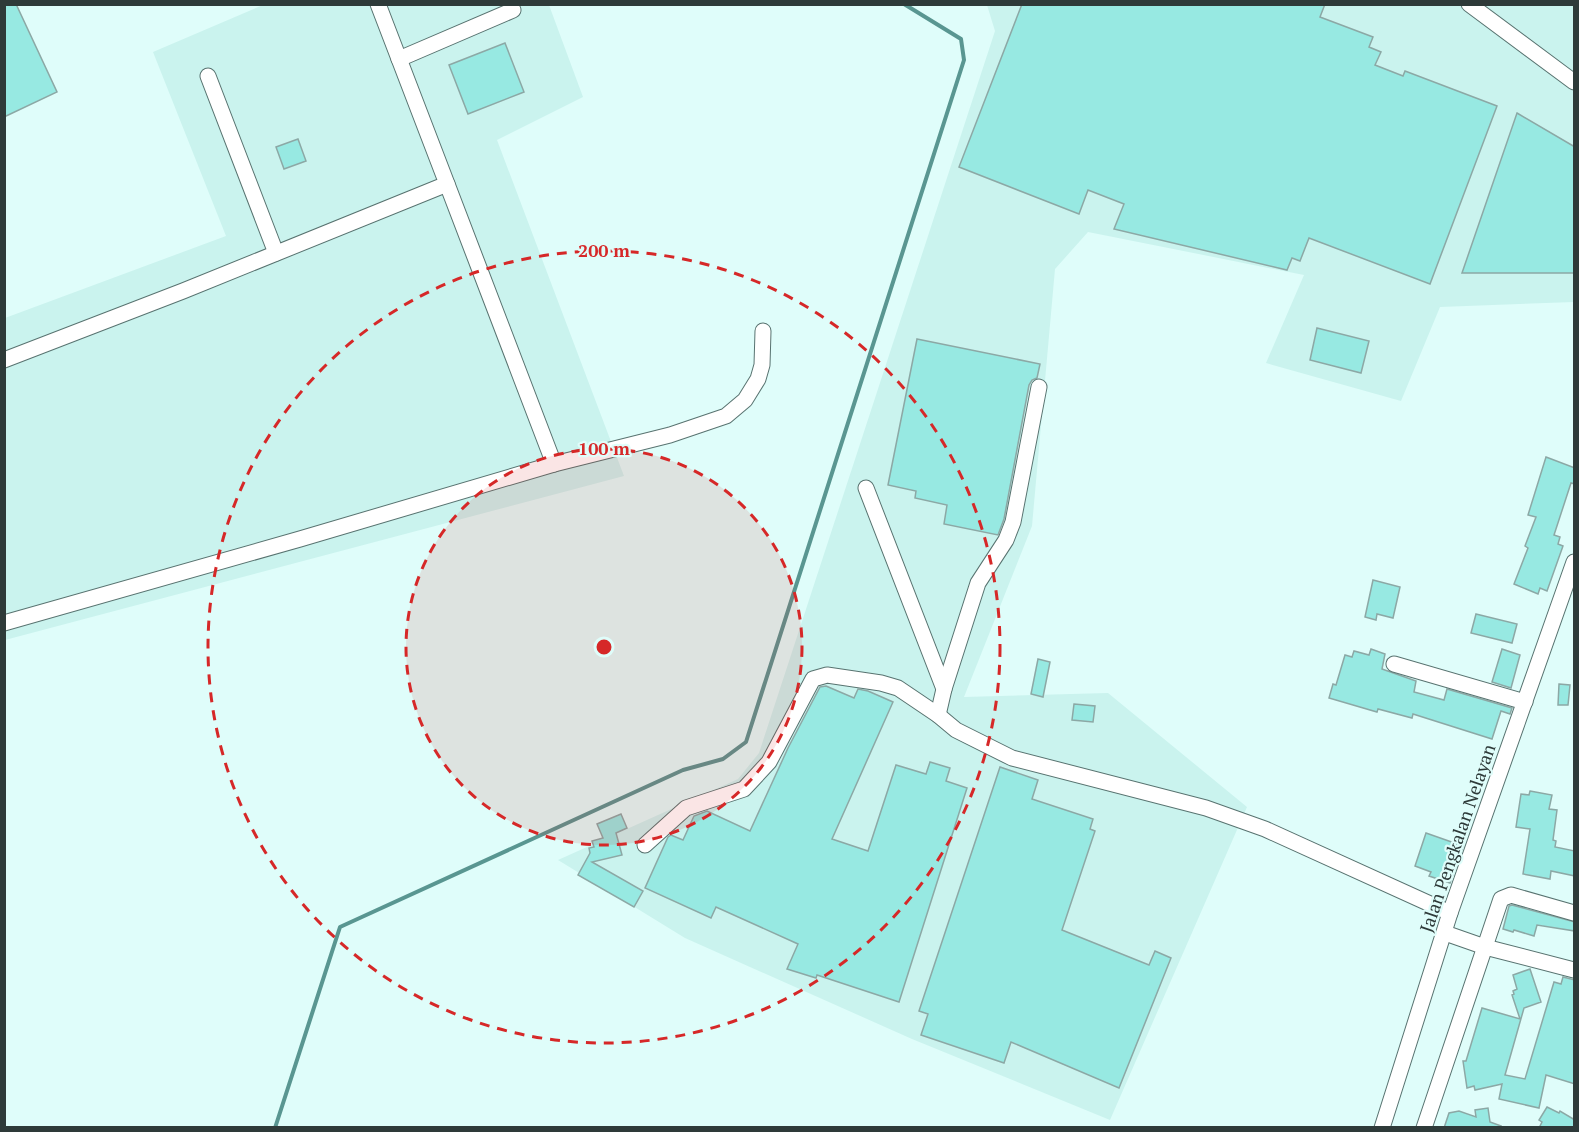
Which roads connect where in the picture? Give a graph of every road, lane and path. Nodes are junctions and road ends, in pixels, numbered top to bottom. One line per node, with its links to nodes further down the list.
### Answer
1 (378, 4): 4 (street)
2 (1469, 4): 6 (street)
3 (513, 10): 4 (street)
4 (399, 59): 7 (street)
5 (208, 76): 8 (street)
6 (1575, 82)
7 (447, 184): 8 (street); 12 (street)
8 (276, 253): 10 (street)
9 (763, 331): 12 (street)
10 (4, 360)
11 (1039, 387): 17 (street)
12 (555, 464): 15 (street)
13 (866, 488): 17 (street)
14 (1575, 562): 18 (street, Jalan Pengkalan Nelayan)
15 (4, 622)
16 (1394, 664): 18 (street)
17 (944, 689): 19 (street)
18 (1525, 702): 21 (street, Jalan Pengkalan Nelayan)
19 (938, 715): 20 (street); 21 (street)
20 (645, 845)
21 (1450, 913): 23 (street, Jalan Pengkalan Nelayan)
22 (1575, 914): 24 (street)
23 (1445, 933): 24 (street); 26 (street, Jalan Pengkalan Nelayan)
24 (1485, 947): 25 (street); 27 (street)
25 (1575, 970)
26 (1382, 1128)
27 (1424, 1128)

